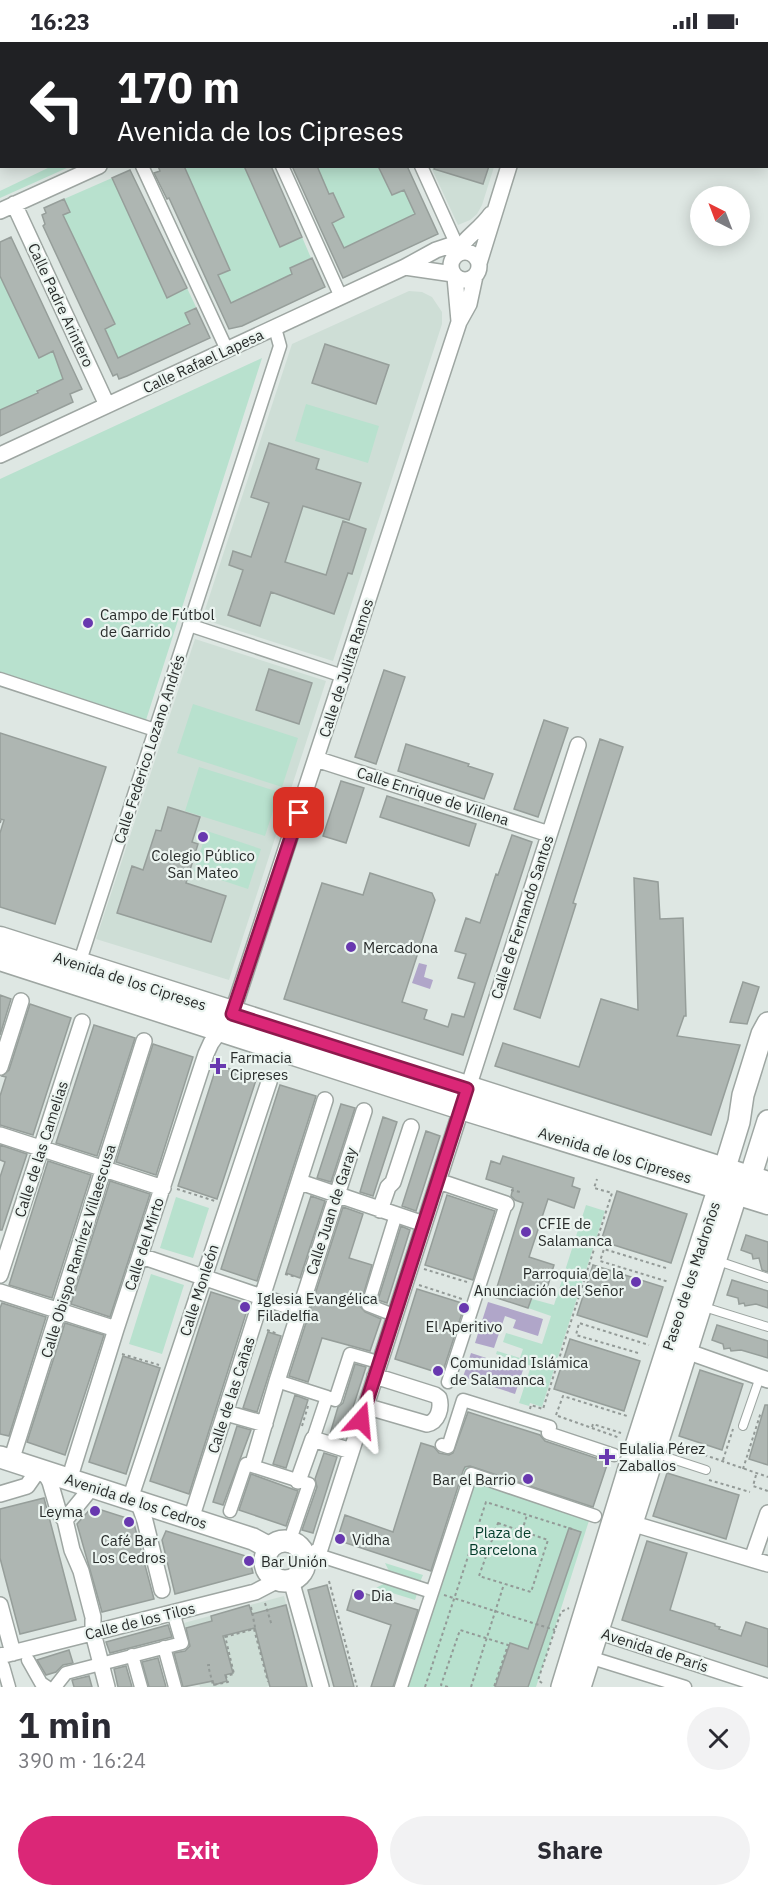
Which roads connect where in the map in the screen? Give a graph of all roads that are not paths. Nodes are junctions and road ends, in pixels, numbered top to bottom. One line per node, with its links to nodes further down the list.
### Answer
1 (95, 168): 7 (street)
2 (143, 168): 15 (street)
3 (283, 168): 12 (street)
4 (422, 168): 8 (street)
5 (507, 168): 6 (street, Calle de Julita Ramos)
6 (496, 206): 8 (street, Calle de Julita Ramos); 10 (street, Calle de Julita Ramos)
7 (7, 207): 16 (street, Calle Padre Arintero)
8 (460, 250): 9 (street, Calle Rafael Lapesa); 10 (street); 11 (street)
9 (405, 267): 11 (street); 12 (street, Calle Rafael Lapesa)
10 (477, 270): 11 (street); 13 (street, Calle de Julita Ramos)
11 (454, 275): 13 (street, Calle de Julita Ramos)
12 (341, 297): 14 (street, Calle Rafael Lapesa)
13 (459, 322): 19 (street, Calle de Julita Ramos)
14 (275, 328): 15 (street, Calle Rafael Lapesa); 18 (street, Calle Federico Lozano Andrés)
15 (227, 350): 16 (street, Calle Rafael Lapesa)
16 (107, 405): 17 (street, Calle Rafael Lapesa)
17 (0, 455)
18 (189, 625): 19 (street); 21 (street, Calle Federico Lozano Andrés)
19 (343, 676): 23 (street, Calle de Julita Ramos)
20 (0, 679): 21 (street)
21 (155, 730): 27 (street, Calle Federico Lozano Andrés)
22 (578, 745): 24 (street, Calle de Fernando Santos)
23 (316, 759): 24 (street, Calle Enrique de Villena); 29 (street, Calle de Julita Ramos)
24 (549, 834): 35 (street, Calle de Fernando Santos)
25 (0, 939): 27 (main road, Avenida de los Cipreses)
26 (0, 958): 29 (main road, Avenida de los Cipreses)
27 (79, 964): 29 (main road, Avenida de los Cipreses)
28 (21, 1001): 33 (street)
29 (227, 1021): 35 (main road, Avenida de los Cipreses); 46 (street, Calle del Mirto)
30 (82, 1022): 41 (street, Calle de las Camelias)
31 (768, 1023): 45 (main road, Paseo de los Madroños)
32 (144, 1041): 42 (street, Calle Obispo Ramírez Villaescusa)
33 (0, 1067)
34 (269, 1082): 56 (street, Calle Monleón)
35 (464, 1098): 43 (street, Calle de Fernando Santos); 45 (main road, Avenida de los Cipreses)
36 (325, 1100): 44 (street, Calle de las Cañas)
37 (364, 1111): 47 (street, Calle Juan de Garay)
38 (768, 1120): 45 (main road, Paseo de los Madroños)
39 (411, 1127): 50 (street)
40 (0, 1135): 41 (street)
41 (41, 1149): 42 (street); 55 (street, Calle de las Camelias)
42 (104, 1169): 46 (street); 62 (street, Calle Obispo Ramírez Villaescusa)
43 (438, 1181): 48 (street); 52 (street, Calle de Fernando Santos)
44 (300, 1182): 47 (street); 59 (street, Calle de las Cañas)
45 (740, 1182): 49 (main road, Avenida de los Cipreses); 54 (main road, Paseo de los Madroños); 96 (main road, Paseo de los Madroños)
46 (169, 1188): 53 (street, Calle del Mirto)
47 (337, 1196): 50 (street); 61 (street, Calle Juan de Garay)
48 (508, 1197): 71 (street)
49 (768, 1202)
50 (380, 1210): 52 (street)
51 (394, 1221): 63 (street)
52 (424, 1224): 68 (street, Calle de Fernando Santos)
53 (141, 1256): 56 (street); 65 (street, Calle del Mirto)
54 (715, 1260): 57 (lane); 60 (main road, Paseo de los Madroños)
55 (0, 1275)
56 (204, 1278): 59 (street); 90 (street, Calle Monleón)
57 (768, 1278)
58 (0, 1292): 62 (street)
59 (262, 1297): 61 (street); 74 (street, Calle de las Cañas)
60 (700, 1306): 64 (lane); 66 (main road, Paseo de los Madroños)
61 (300, 1310): 70 (street, Calle Juan de Garay)
62 (60, 1311): 65 (street); 82 (street, Calle Obispo Ramírez Villaescusa)
63 (386, 1312)
64 (768, 1327)
65 (116, 1329): 86 (street, Calle del Mirto)
66 (686, 1351): 69 (street); 80 (main road, Paseo de los Madroños)
67 (371, 1360): 72 (street)
68 (375, 1376): 73 (street, Calle de Fernando Santos); 73 (street)
69 (764, 1378): 76 (lane)
70 (277, 1381): 72 (street); 75 (street, Calle Juan de Garay)
71 (448, 1382)
72 (327, 1397): 77 (street)
73 (366, 1406): 79 (street, Calle de Fernando Santos)
74 (226, 1413): 75 (street); 94 (street, Calle de las Cañas)
75 (265, 1424): 83 (street, Calle Juan de Garay)
76 (743, 1426)
77 (307, 1434): 79 (street); 87 (street)
78 (442, 1445): 81 (street)
79 (351, 1451): 100 (street, Calle de Fernando Santos)
80 (653, 1452): 85 (lane); 96 (main road, Paseo de los Madroños)
81 (614, 1455)
82 (6, 1459): 84 (main road, Avenida de los Cedros)
83 (253, 1463): 87 (street); 92 (street, Calle Juan de Garay)
84 (38, 1469): 86 (main road, Avenida de los Cedros); 89 (street); 95 (street)
85 (706, 1470)
86 (69, 1480): 88 (main road, Avenida de los Cedros)
87 (298, 1481): 97 (street)
88 (92, 1487): 90 (main road, Avenida de los Cedros); 95 (street)
89 (0, 1494)
90 (134, 1500): 91 (main road, Avenida de los Cedros); 98 (street)
91 (167, 1511): 94 (main road, Avenida de los Cedros); 98 (street)
92 (231, 1511)
93 (768, 1513): 101 (street)
94 (191, 1519): 99 (main road, Avenida de los Cedros)
95 (65, 1520): 108 (street)
96 (613, 1522): 101 (street); 105 (street); 109 (main road)
97 (294, 1531)
98 (149, 1537): 104 (street)
99 (270, 1548): 100 (main road); 103 (main road)
100 (311, 1558): 103 (main road); 105 (street)
101 (752, 1559): 102 (street)
102 (768, 1564)
103 (285, 1580): 107 (street, Calle de los Tilos); 123 (street)
104 (162, 1590)
105 (432, 1592): 124 (street)
106 (0, 1605): 113 (street)
107 (174, 1612): 108 (street, Calle de los Tilos); 110 (street)
108 (93, 1633): 113 (street, Calle de los Tilos); 115 (street)
109 (587, 1634): 112 (main road); 116 (main road); 127 (street, Avenida de París)
110 (164, 1647): 111 (street); 122 (street)
111 (132, 1655): 115 (street); 121 (street)
112 (589, 1657): 125 (main road); 126 (street, Avenida de París)
113 (5, 1658): 117 (street)
114 (28, 1660): 118 (street)
115 (101, 1664): 119 (street); 120 (street)
116 (552, 1685)
117 (9, 1687)
118 (47, 1687)
119 (56, 1687)
120 (107, 1687)
121 (141, 1687)
122 (175, 1687)
123 (321, 1687)
124 (401, 1687)
125 (579, 1687)
126 (685, 1687)
127 (768, 1687)

